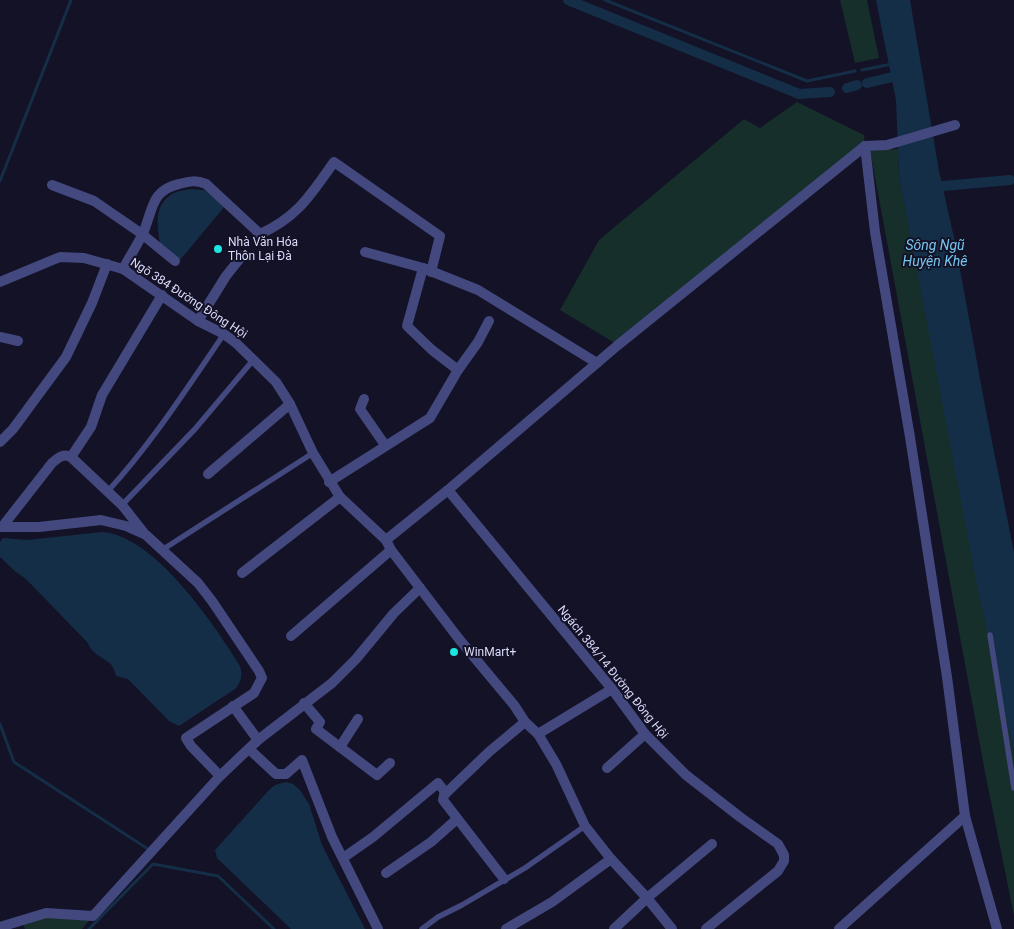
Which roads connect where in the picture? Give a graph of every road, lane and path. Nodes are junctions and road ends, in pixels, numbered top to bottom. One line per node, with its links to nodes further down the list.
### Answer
1 (956, 125): 2 (street)
2 (865, 146): 19 (street); 57 (street)
3 (52, 185): 4 (street)
4 (142, 234): 7 (street); 9 (street); 10 (street)
5 (365, 252): 10 (street)
6 (242, 256): 13 (street)
7 (175, 261)
8 (108, 264): 9 (street, Ngõ 384 Đường Đông Hội); 11 (street, Ngõ 384 Đường Đông Hội); 23 (street)
9 (123, 269): 12 (street, Ngõ 384 Đường Đông Hội)
10 (427, 270): 19 (street); 20 (street)
11 (0, 282)
12 (162, 296): 13 (street, Ngõ 384 Đường Đông Hội); 26 (street)
13 (198, 321): 15 (street, Ngõ 384 Đường Đông Hội)
14 (490, 322): 20 (street)
15 (224, 334): 18 (street, Ngõ 384 Đường Đông Hội); 30 (lane)
16 (0, 337): 17 (street)
17 (18, 341)
18 (254, 359): 22 (street, Ngõ 384 Đường Đông Hội); 32 (lane)
19 (597, 362): 29 (street)
20 (458, 370): 24 (street)
21 (364, 399): 24 (street)
22 (290, 404): 25 (street, Ngõ 384 Đường Đông Hội); 27 (street)
23 (0, 442)
24 (385, 445): 28 (street)
25 (313, 453): 28 (street, Ngõ 384 Đường Đông Hội); 36 (lane)
26 (71, 457): 30 (street); 33 (street)
27 (208, 474)
28 (329, 482): 31 (street, Ngõ 384 Đường Đông Hội)
29 (448, 490): 35 (street); 42 (street, Ngách 384/14 Đường Đông Hội)
30 (108, 491): 32 (street)
31 (340, 498): 35 (street, Ngõ 384 Đường Đông Hội); 38 (street)
32 (122, 505): 34 (street)
33 (1, 527): 34 (street)
34 (146, 535): 36 (street)
35 (386, 540): 37 (street, Ngõ 384 Đường Đông Hội)
36 (162, 550): 44 (street)
37 (391, 550): 39 (street, Ngõ 384 Đường Đông Hội); 40 (street)
38 (242, 573)
39 (420, 588): 43 (street); 46 (street, Ngõ 384 Đường Đông Hội)
40 (290, 636)
41 (990, 636): 55 (lane)
42 (612, 689): 47 (street); 48 (street, Ngách 384/14 Đường Đông Hội)
43 (304, 703): 49 (street); 50 (street)
44 (233, 706): 49 (street); 54 (street)
45 (358, 718): 50 (street)
46 (525, 722): 47 (street, Ngõ 384 Đường Đông Hội); 56 (street)
47 (538, 734): 59 (street, Ngõ 384 Đường Đông Hội)
48 (645, 734): 53 (street); 72 (street, Ngách 384/14 Đường Đông Hội)
49 (258, 740): 51 (street)
50 (340, 747): 52 (street)
51 (249, 749): 54 (street); 61 (street)
52 (390, 763)
53 (608, 768)
54 (220, 776): 66 (street)
55 (1014, 788)
56 (446, 792): 58 (street); 61 (street)
57 (965, 816): 73 (street); 74 (street)
58 (457, 819): 63 (street); 64 (street)
59 (585, 826): 62 (street, Ngõ 384 Đường Đông Hội); 64 (lane)
60 (712, 844): 65 (street)
61 (342, 858): 67 (street)
62 (611, 859): 65 (street, Ngõ 384 Đường Đông Hội); 69 (street)
63 (386, 873)
64 (504, 879): 68 (lane)
65 (647, 898): 70 (street); 71 (street, Ngõ 384 Đường Đông Hội)
66 (0, 927)
67 (378, 929)
68 (422, 929)
69 (506, 929)
70 (614, 929)
71 (672, 929)
72 (706, 929)
73 (839, 929)
74 (996, 929)

